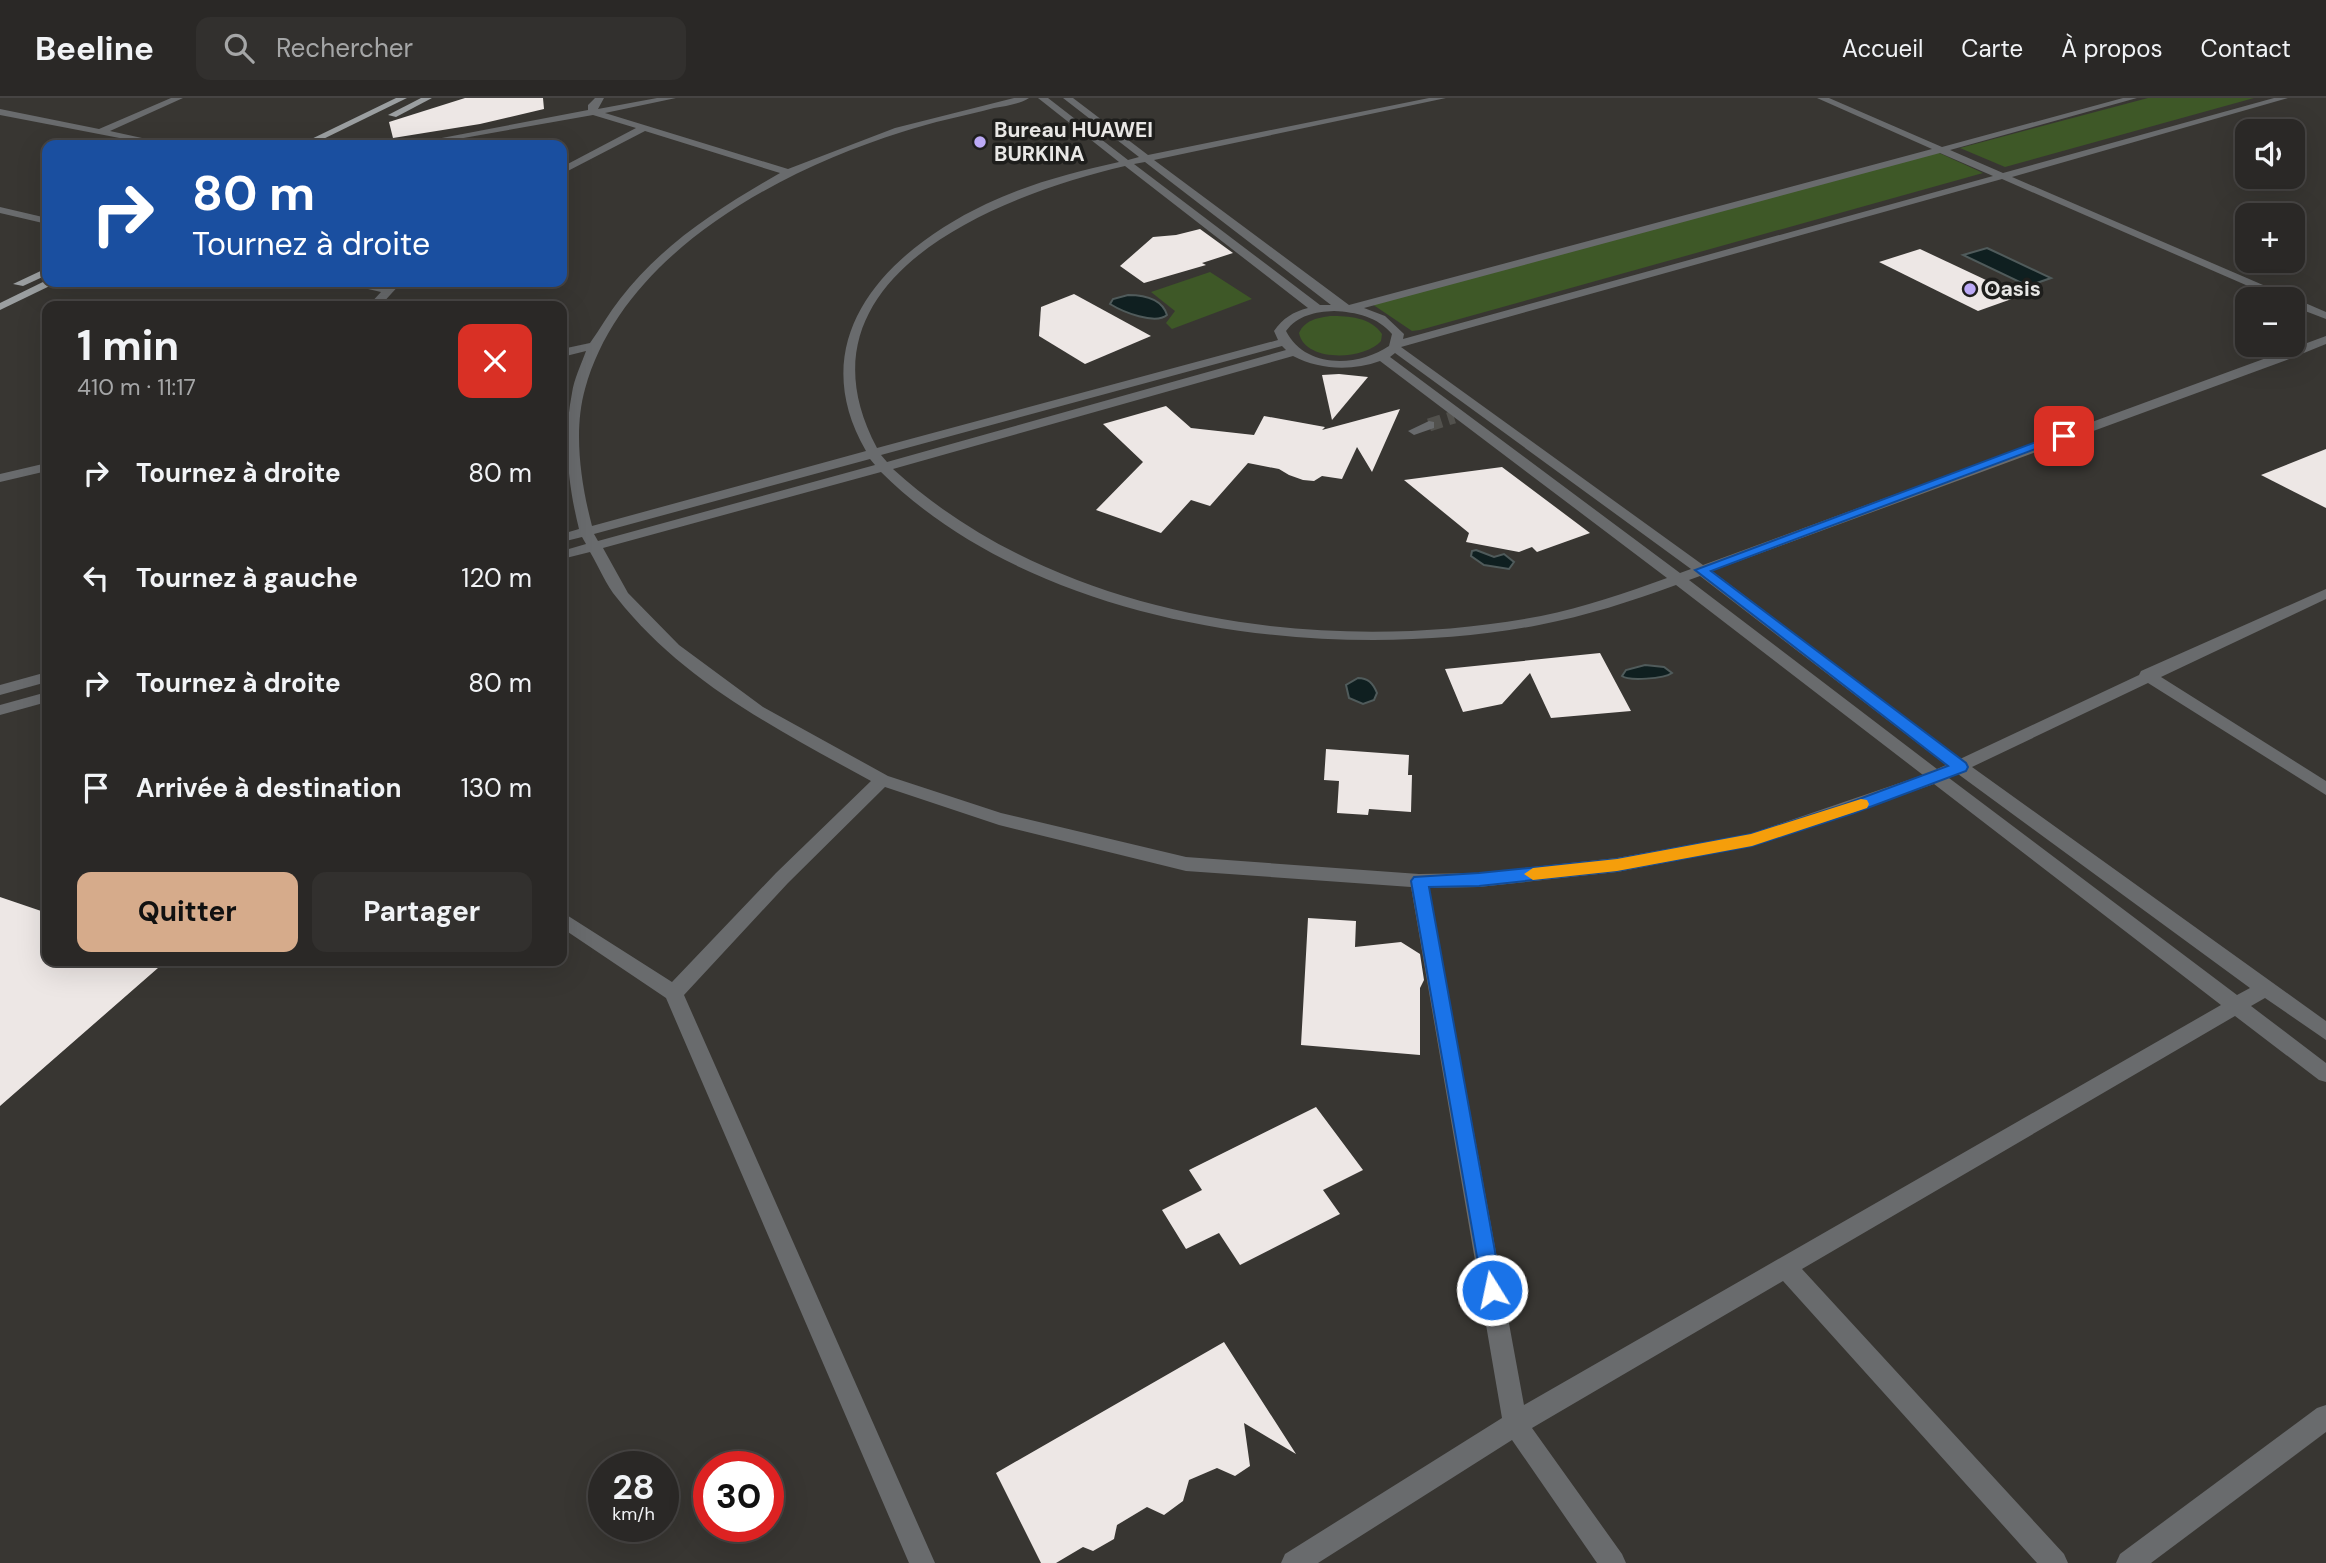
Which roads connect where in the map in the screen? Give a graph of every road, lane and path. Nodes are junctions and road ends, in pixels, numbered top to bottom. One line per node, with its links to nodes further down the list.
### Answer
1 (179, 98): 17 (street)
2 (403, 98): 19 (main road)
3 (428, 98): 15 (main road)
4 (600, 98): 14 (street)
5 (672, 98): 14 (street)
6 (1026, 98): 25 (street)
7 (1042, 98): 23 (street)
8 (1068, 98): 22 (street)
9 (1442, 98): 22 (street)
10 (1821, 98): 21 (street)
11 (2133, 98): 21 (street)
12 (2284, 98): 26 (street)
13 (0, 112): 17 (street)
14 (593, 112): 16 (street); 20 (street)
15 (366, 128)
16 (643, 128): 24 (street); 25 (street)
17 (101, 131): 18 (street)
18 (145, 140)
19 (315, 140)
20 (438, 140)
21 (1940, 149): 26 (street); 37 (street)
22 (1148, 158): 23 (street); 37 (street)
23 (1127, 163): 38 (street); 48 (street)
24 (567, 168)
25 (788, 172): 42 (street)
26 (2004, 177): 32 (street); 43 (street)
27 (0, 210): 28 (street)
28 (42, 220)
29 (42, 273): 33 (main road)
30 (42, 287): 35 (main road)
31 (390, 287): 34 (street)
32 (2259, 287)
33 (0, 294)
34 (378, 301)
35 (0, 307)
36 (2305, 307): 39 (street)
37 (1346, 308): 38 (street); 43 (street)
38 (1317, 309): 41 (street)
39 (2326, 316)
40 (2326, 340): 56 (street)
41 (1283, 342): 45 (street); 48 (street)
42 (594, 346): 44 (street); 52 (street)
43 (1392, 350): 45 (street); 56 (street); 57 (street)
44 (567, 352)
45 (1293, 352): 49 (street)
46 (1429, 425): 47 (street)
47 (1414, 431)
48 (873, 453): 49 (street); 52 (street)
49 (883, 466): 54 (street); 57 (street)
50 (42, 468): 51 (street)
51 (0, 478)
52 (586, 531): 53 (street); 54 (street)
53 (567, 537)
54 (594, 546): 55 (street); 66 (street)
55 (567, 554)
56 (1702, 570): 57 (street); 64 (street)
57 (1680, 579): 65 (street)
58 (2326, 593): 59 (street)
59 (2147, 676): 64 (street); 67 (street)
60 (42, 678): 61 (street)
61 (0, 690)
62 (42, 698): 63 (street)
63 (0, 710)
64 (1960, 767): 65 (street); 70 (street)
65 (1936, 777): 68 (street); 72 (street)
66 (882, 780): 68 (street); 71 (street)
67 (2326, 789)
68 (1419, 881): 77 (street)
69 (567, 922): 71 (street)
70 (2266, 988): 72 (street); 73 (street)
71 (674, 993): 78 (street)
72 (2238, 1004): 74 (street); 75 (street)
73 (2326, 1032)
74 (2326, 1074)
75 (1785, 1267): 77 (street); 81 (street)
76 (2326, 1416): 82 (street)
77 (1515, 1424): 79 (street); 80 (street)
78 (922, 1563)
79 (1294, 1563)
80 (1613, 1563)
81 (2055, 1563)
82 (2129, 1563)

